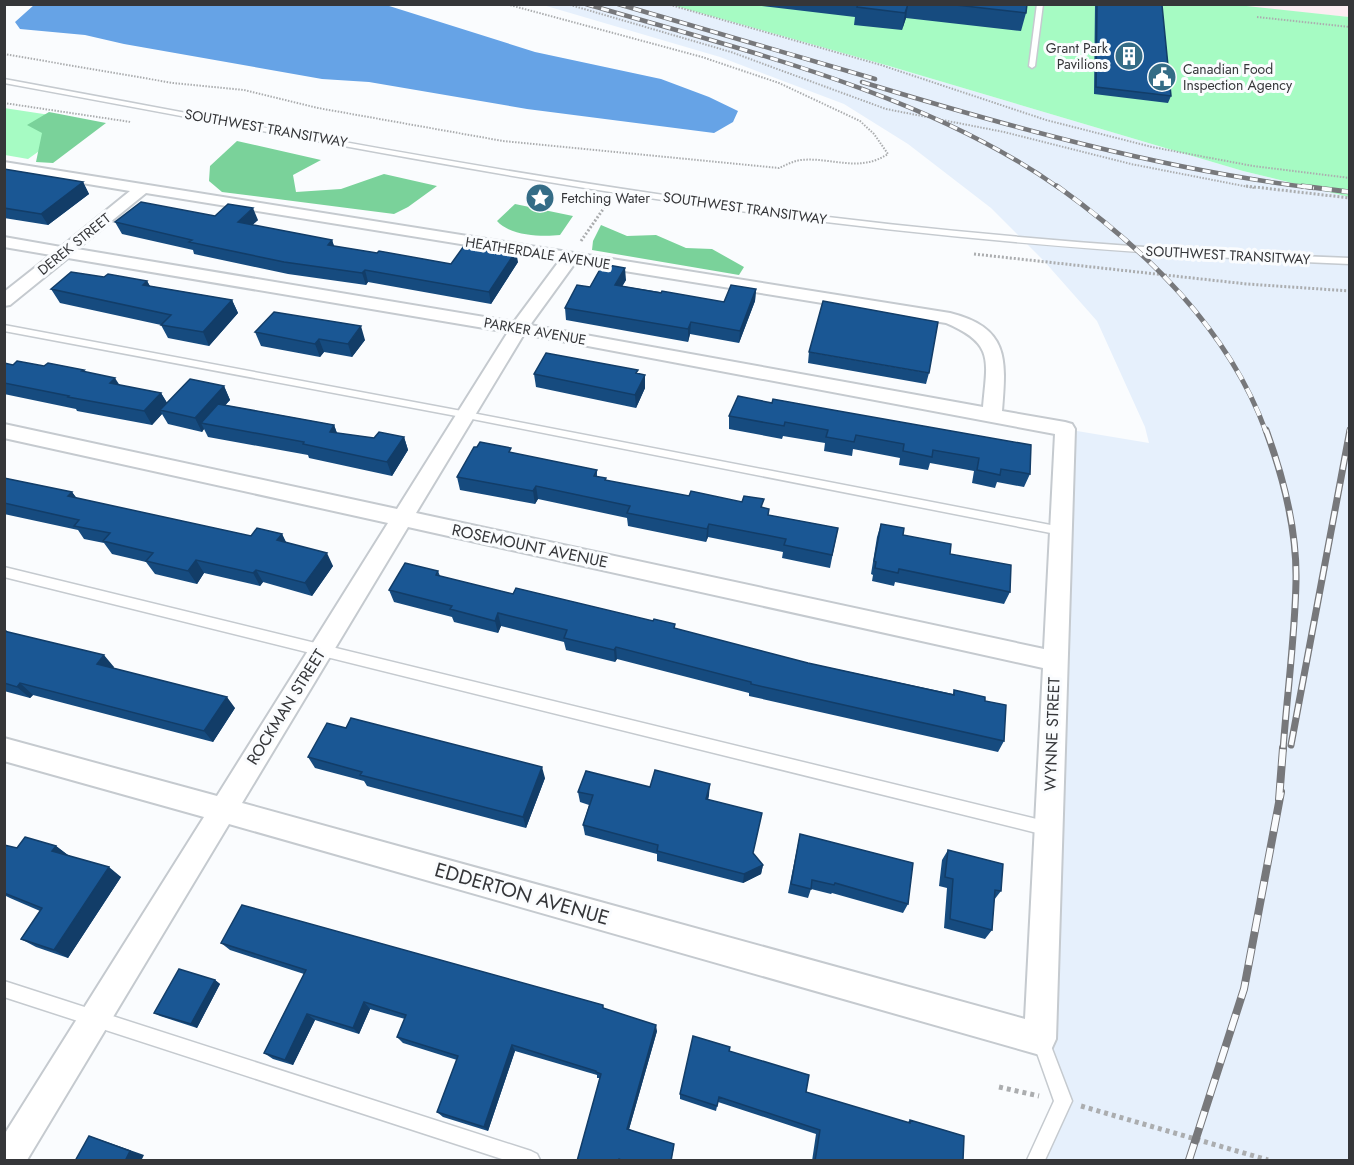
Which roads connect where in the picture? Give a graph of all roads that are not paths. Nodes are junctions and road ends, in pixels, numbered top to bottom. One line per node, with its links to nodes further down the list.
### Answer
1 (1040, 4): 2 (lane)
2 (1032, 66)
3 (4, 81): 9 (lane, SOUTHWEST TRANSITWAY)
4 (4, 166): 5 (street, HEATHERDALE AVENUE)
5 (143, 188): 7 (street, DEREK STREET); 8 (street, HEATHERDALE AVENUE)
6 (4, 242): 7 (street, PARKER AVENUE)
7 (63, 253): 10 (street, DEREK STREET); 12 (street, PARKER AVENUE)
8 (570, 258): 12 (street, ROCKMAN STREET); 14 (street, HEATHERDALE AVENUE)
9 (1350, 261)
10 (4, 302)
11 (4, 328): 13 (lane)
12 (519, 328): 13 (street, ROCKMAN STREET); 14 (street, PARKER AVENUE)
13 (467, 415): 17 (street, ROCKMAN STREET); 18 (lane)
14 (992, 416): 15 (street, PARKER AVENUE)
15 (1065, 429): 18 (street, WYNNE STREET)
16 (4, 431): 17 (street, ROSEMOUNT AVENUE)
17 (403, 519): 20 (street, ROCKMAN STREET); 21 (street, ROSEMOUNT AVENUE)
18 (1061, 531): 21 (street, WYNNE STREET)
19 (4, 572): 20 (lane)
20 (322, 650): 23 (street, ROCKMAN STREET); 24 (lane)
21 (1055, 661): 24 (street, WYNNE STREET)
22 (4, 749): 23 (street, EDDERTON AVENUE)
23 (222, 811): 26 (street, ROCKMAN STREET); 27 (street, EDDERTON AVENUE)
24 (1049, 829): 27 (street, WYNNE STREET)
25 (4, 989): 26 (lane)
26 (94, 1018): 28 (street, ROCKMAN STREET); 29 (lane)
27 (1040, 1039): 30 (lane)
28 (8, 1161)
29 (531, 1161)
30 (1035, 1161)

